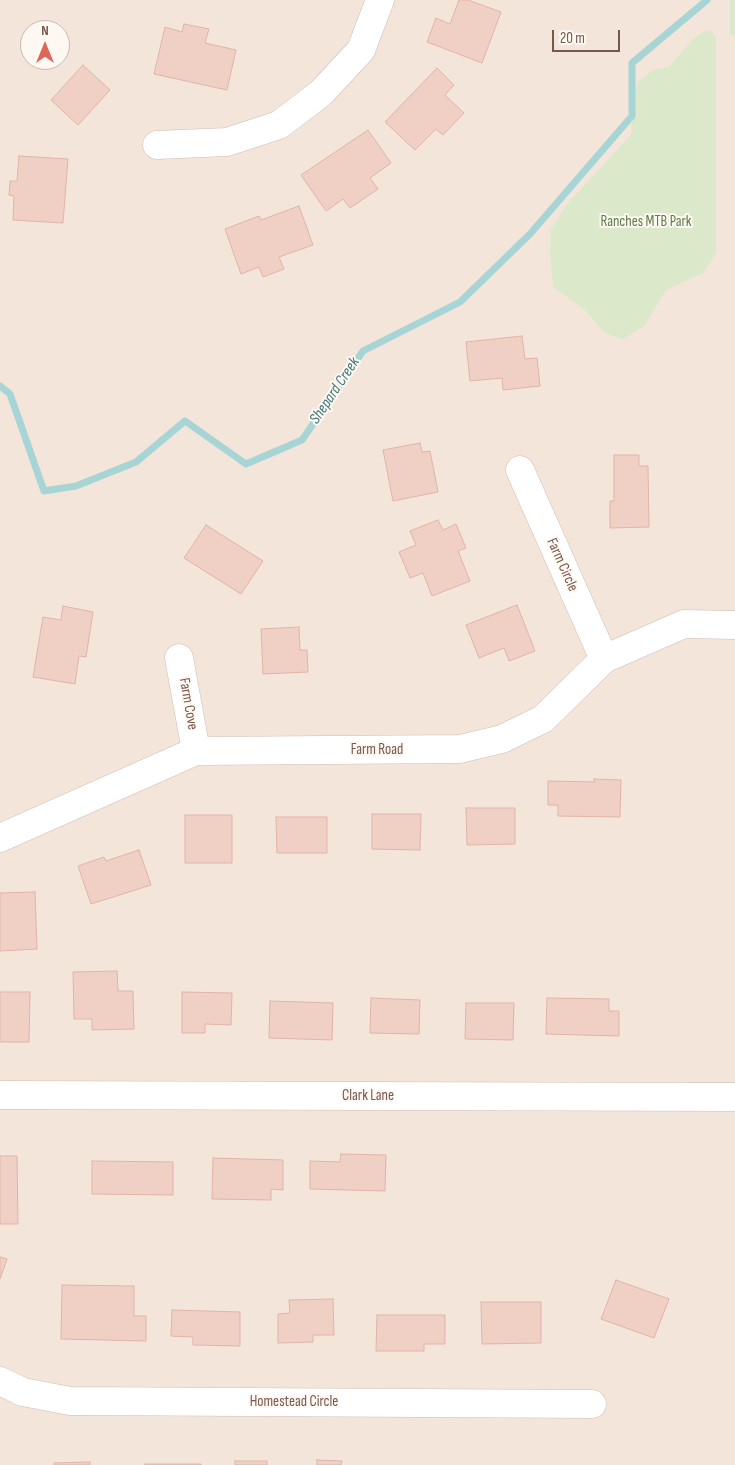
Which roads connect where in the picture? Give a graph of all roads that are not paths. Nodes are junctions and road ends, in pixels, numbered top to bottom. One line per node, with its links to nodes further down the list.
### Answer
1 (380, 0): 2 (street)
2 (157, 146)
3 (520, 470): 6 (street, Farm Circle)
4 (735, 625): 6 (street, Farm Road)
5 (179, 658): 7 (street, Farm Cove)
6 (604, 659): 7 (street, Farm Road)
7 (196, 751): 8 (street, Farm Road)
8 (0, 838)
9 (0, 1095): 10 (street, Clark Lane)
10 (735, 1097)
11 (0, 1381): 12 (street, Homestead Circle)
12 (592, 1404)

